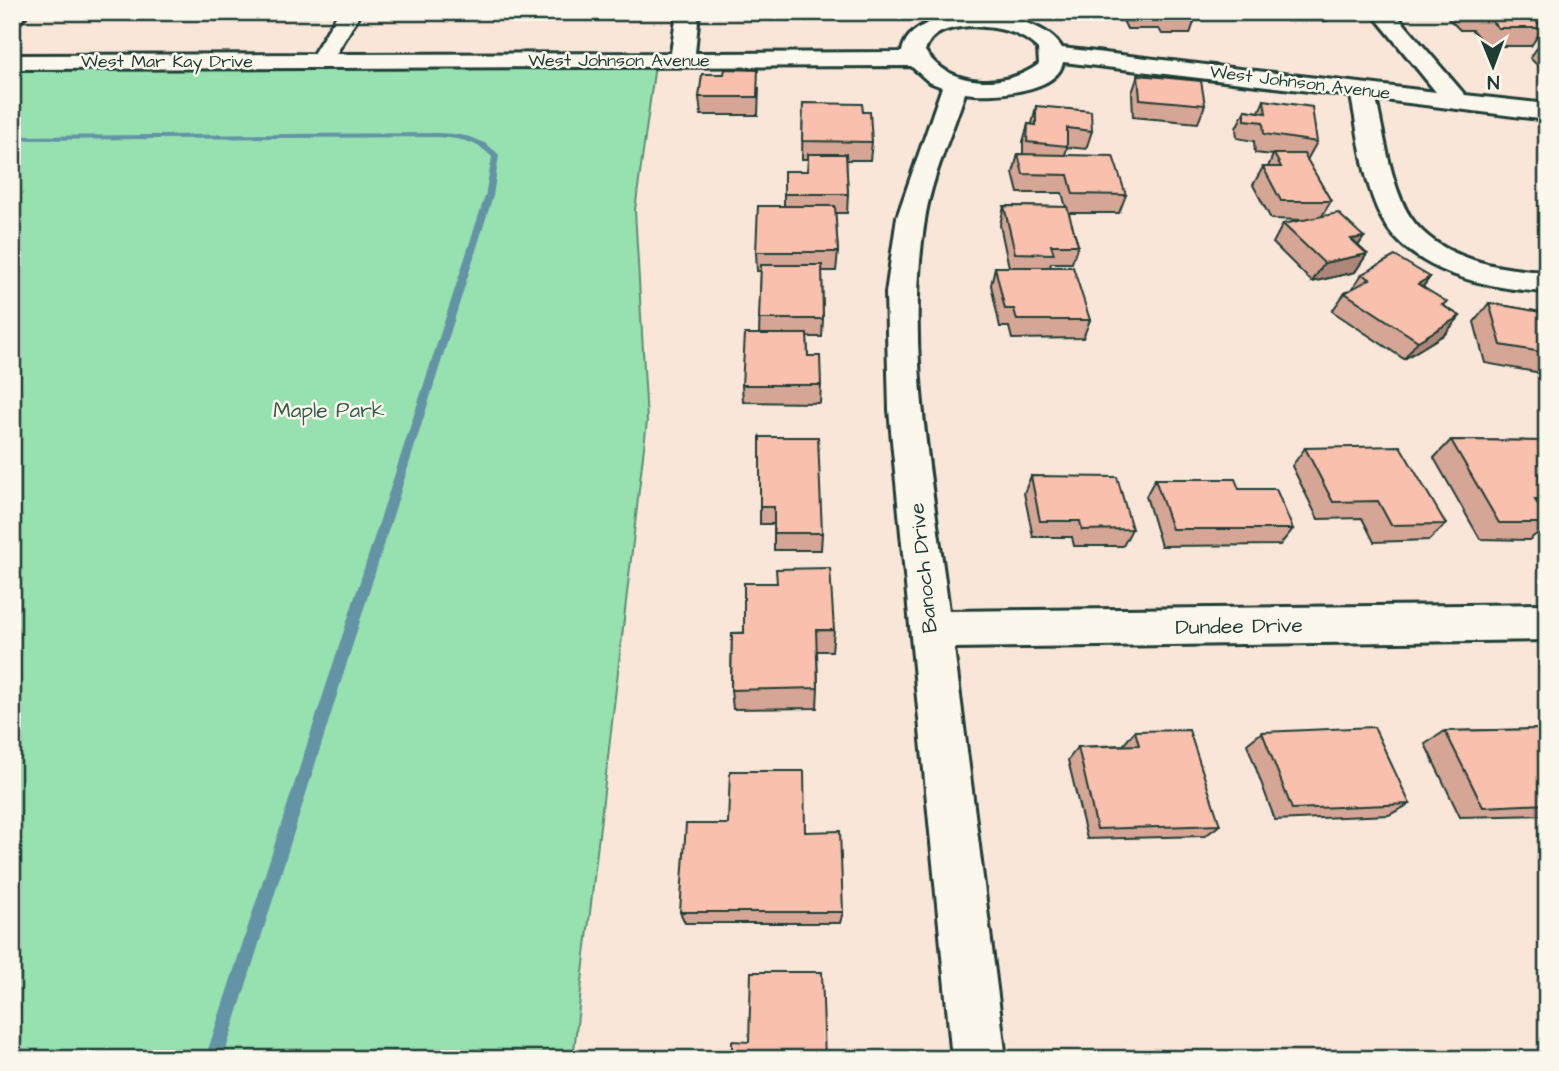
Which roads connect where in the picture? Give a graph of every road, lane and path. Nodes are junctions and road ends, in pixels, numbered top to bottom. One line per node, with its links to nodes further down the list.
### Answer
1 (18, 12): 6 (street)
2 (350, 12): 9 (street)
3 (688, 12): 10 (street)
4 (1382, 12): 14 (street)
5 (987, 16): 7 (street); 8 (street)
6 (12, 17)
7 (1053, 54): 12 (street); 13 (street, West Johnson Avenue)
8 (916, 59): 10 (street, West Johnson Avenue); 12 (street)
9 (321, 60): 10 (street, West Johnson Avenue); 11 (street, West Mar Kay Drive)
10 (682, 60)
11 (12, 62)
12 (956, 83): 18 (street, Banoch Drive)
13 (1362, 90): 14 (street, West Johnson Avenue); 16 (street)
14 (1457, 101): 15 (street, West Johnson Avenue)
15 (1547, 112)
16 (1547, 282)
17 (1547, 622): 18 (street, Dundee Drive)
18 (930, 630): 19 (street, Banoch Drive)
19 (979, 1059)

